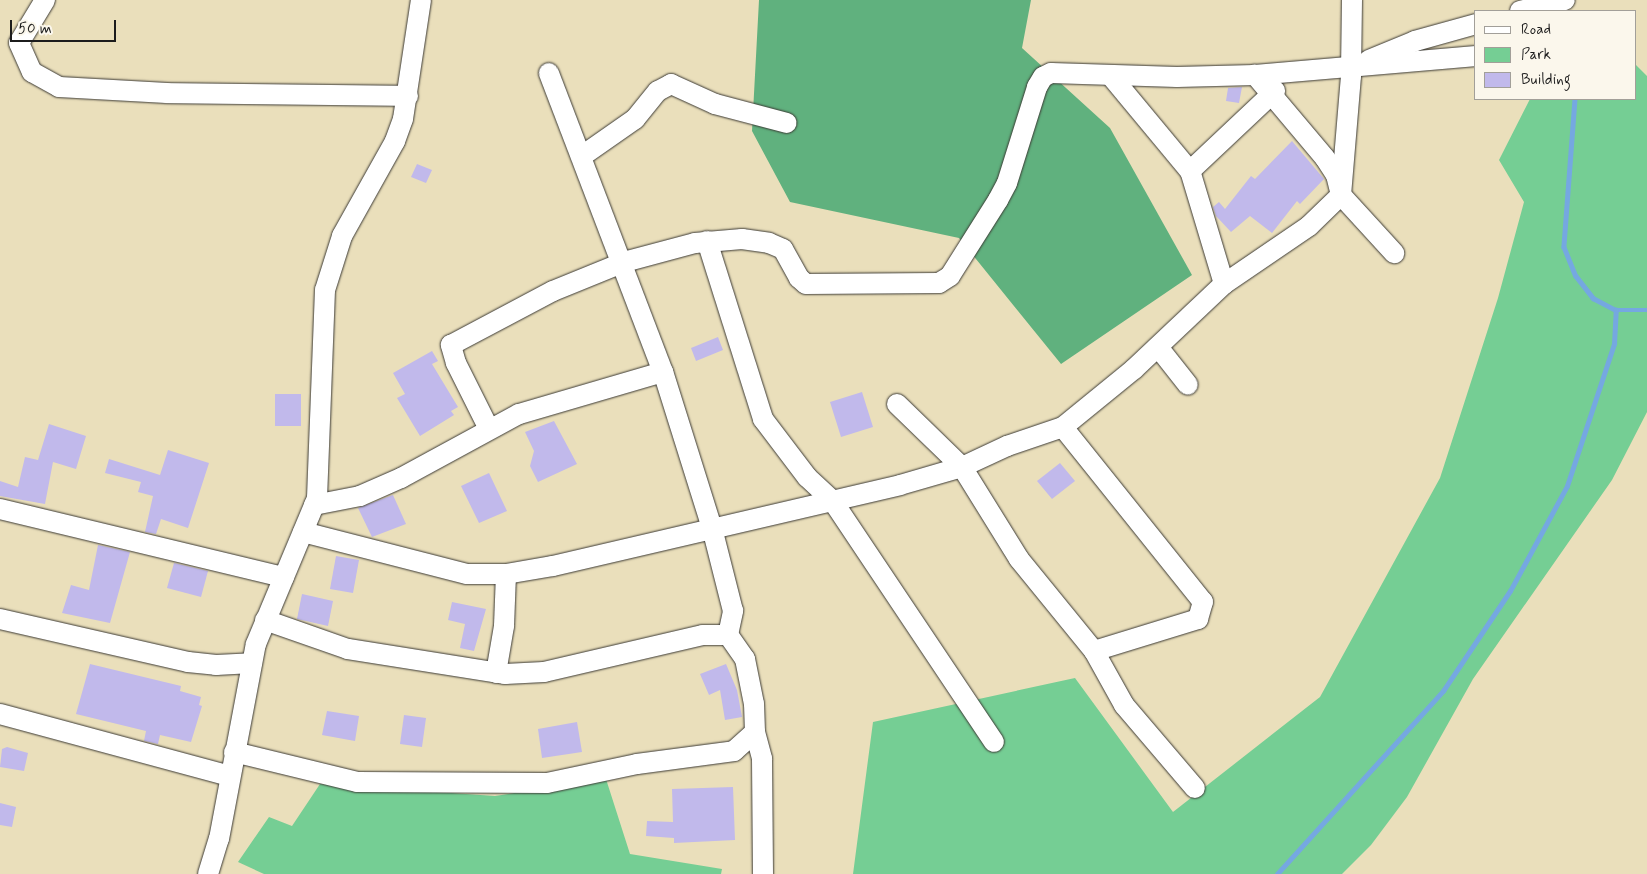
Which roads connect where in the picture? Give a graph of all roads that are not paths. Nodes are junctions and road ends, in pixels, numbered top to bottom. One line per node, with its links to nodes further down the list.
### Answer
1 (45, 0): 13 (street)
2 (421, 0): 13 (street)
3 (1352, 0): 8 (street)
4 (1565, 0): 5 (street)
5 (1524, 10)
6 (1474, 25): 8 (street)
7 (1474, 56): 8 (street)
8 (1351, 68): 10 (street); 17 (street)
9 (548, 73): 15 (street)
10 (1255, 75): 11 (street); 12 (street)
11 (1111, 76): 16 (street); 18 (street)
12 (1274, 93): 16 (street); 17 (street)
13 (408, 96): 30 (street)
14 (787, 123): 15 (street)
15 (582, 156): 20 (street)
16 (1190, 172): 21 (street)
17 (1341, 195): 19 (street); 21 (street)
18 (707, 240): 20 (street); 29 (street)
19 (1394, 253)
20 (624, 262): 23 (street); 27 (street)
21 (1224, 284): 22 (street)
22 (1158, 347): 24 (street); 26 (street)
23 (663, 372): 27 (street); 32 (street)
24 (1188, 385)
25 (897, 404): 28 (street)
26 (1063, 428): 28 (street); 39 (street)
27 (489, 429): 30 (street)
28 (962, 466): 29 (street); 39 (street)
29 (832, 500): 32 (street); 44 (street)
30 (314, 505): 33 (street)
31 (0, 509): 35 (street)
32 (712, 528): 34 (street); 38 (street)
33 (303, 532): 34 (street); 35 (street)
34 (506, 574): 41 (street)
35 (284, 577): 37 (street)
36 (0, 619): 40 (street)
37 (265, 620): 40 (street); 41 (street)
38 (728, 635): 41 (street); 43 (street)
39 (1094, 651): 47 (street)
40 (252, 663): 45 (street)
41 (496, 673)
42 (0, 714): 46 (street)
43 (756, 732): 45 (street); 49 (street)
44 (994, 742)
45 (234, 752): 46 (street)
46 (230, 776): 48 (street)
47 (1195, 788)
48 (208, 874)
49 (763, 874)

